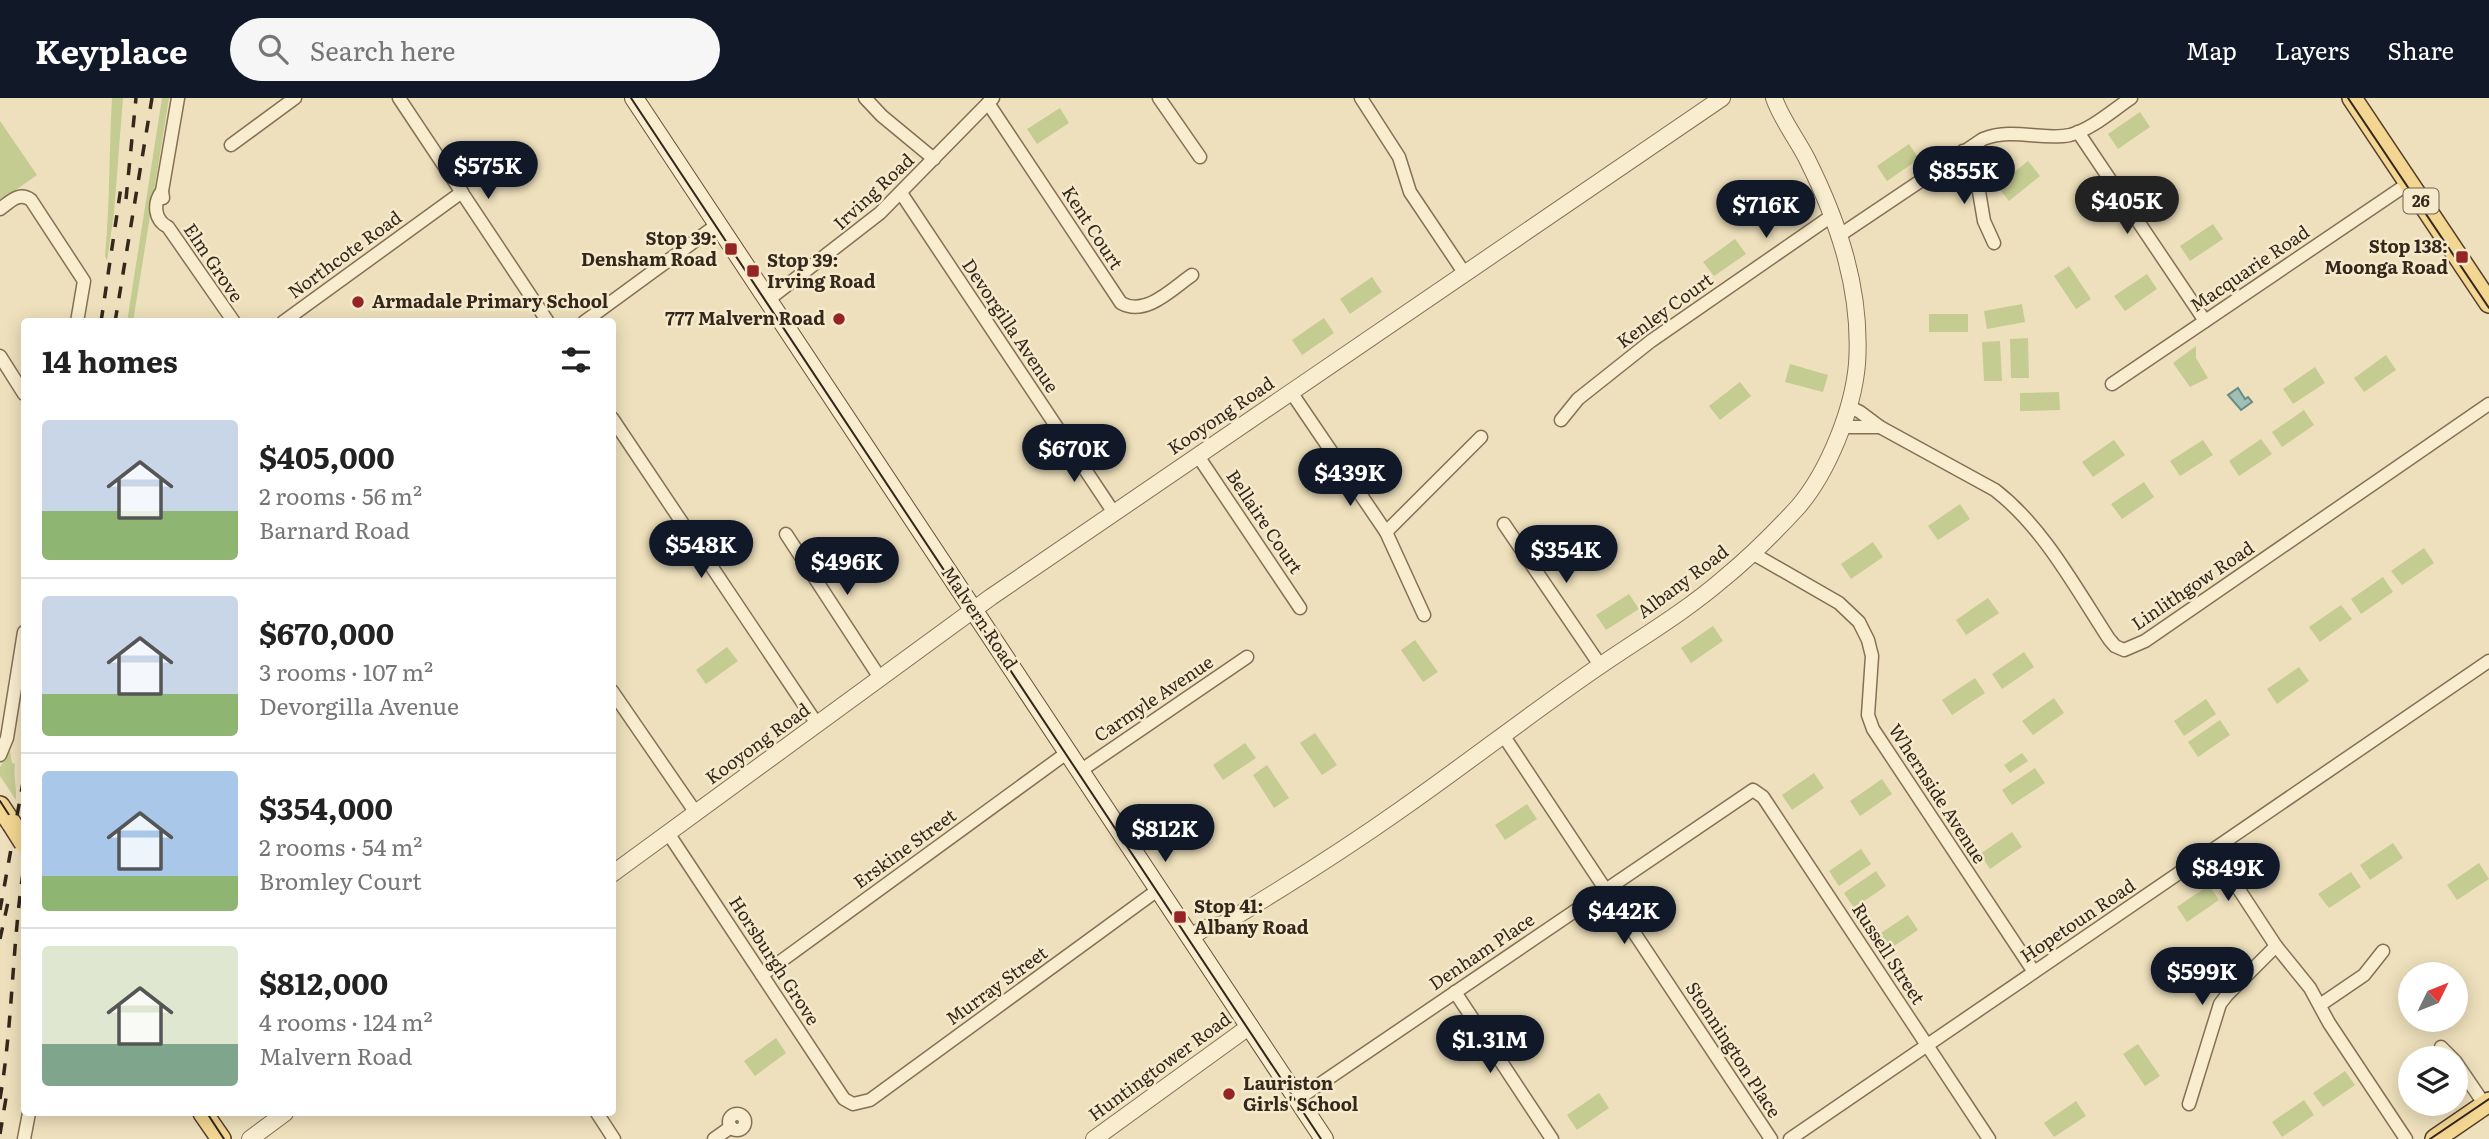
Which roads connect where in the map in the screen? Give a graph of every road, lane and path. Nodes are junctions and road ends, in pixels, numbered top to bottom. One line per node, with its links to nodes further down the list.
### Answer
1 (178, 98): 31 (street, Elm Grove)
2 (295, 98): 14 (street)
3 (399, 98): 19 (street)
4 (634, 98): 23 (main road, Malvern Road)
5 (865, 98): 17 (street)
6 (1159, 98): 16 (street)
7 (1361, 98): 26 (street)
8 (1722, 98): 26 (street, Kooyong Road)
9 (2131, 98): 13 (street)
10 (2352, 98): 18 (main road, 26)
11 (1773, 100): 22 (street, Albany Road)
12 (990, 101): 17 (street, Irving Road); 27 (street, Kent Court)
13 (2078, 132): 15 (street); 35 (street)
14 (231, 145)
15 (1963, 151): 24 (street); 25 (street)
16 (1200, 157)
17 (934, 159): 20 (street, Irving Road)
18 (2409, 183): 29 (main road, 26); 35 (street, Macquarie Road)
19 (462, 192): 32 (street, Northcote Road); 33 (street)
20 (901, 193): 28 (street, Irving Road); 48 (street, Devorgilla Avenue)
21 (0, 209): 30 (street)
22 (1833, 215): 24 (street, Albany Road); 42 (street, Kenley Court)
23 (718, 223): 28 (main road, Malvern Road); 34 (street)
24 (1840, 235): 41 (street, Albany Road)
25 (1994, 243)
26 (1465, 274): 39 (street, Kooyong Road)
27 (1192, 275)
28 (768, 300): 54 (main road, Malvern Road)
29 (2488, 301)
30 (78, 318)
31 (229, 318)
32 (289, 318)
33 (545, 318)
34 (589, 318)
35 (2205, 321): 37 (street, Macquarie Road)
36 (0, 356): 38 (street)
37 (2112, 384)
38 (21, 389)
39 (1291, 392): 47 (street, Kooyong Road); 50 (street)
40 (2489, 404): 45 (street, Linlithgow Road)
41 (1848, 406): 44 (street, Albany Road); 45 (street, Linlithgow Road)
42 (1560, 420)
43 (616, 424): 62 (street)
44 (1841, 427): 45 (street, Linlithgow Road); 52 (street, Albany Road)
45 (1880, 427)
46 (1481, 438): 50 (street)
47 (1198, 456): 48 (street, Kooyong Road); 53 (street, Bellaire Court)
48 (1114, 513): 54 (street, Kooyong Road)
49 (1504, 524): 59 (street)
50 (1386, 532): 55 (street)
51 (786, 534): 60 (street)
52 (1752, 553): 59 (street, Albany Road); 80 (street, Whernside Avenue)
53 (1300, 608)
54 (974, 610): 60 (street, Kooyong Road); 65 (main road, Malvern Road)
55 (1424, 615)
56 (21, 648): 64 (street)
57 (1247, 657): 67 (street, Carmyle Avenue)
58 (2489, 661): 73 (street, Hopetoun Road)
59 (1600, 665): 63 (street, Albany Road)
60 (880, 678): 62 (street, Kooyong Road)
61 (616, 697): 69 (street)
62 (817, 724): 69 (street, Kooyong Road)
63 (1503, 735): 76 (street, Stonnington Place); 77 (street, Albany Road)
64 (3, 742): 66 (street)
65 (1068, 752): 67 (main road, Malvern Road); 81 (street, Erskine Street)
66 (0, 755)
67 (1080, 771): 75 (main road, Malvern Road)
68 (1756, 790): 76 (street, Denham Place); 85 (street, Russell Street)
69 (696, 813): 71 (street, Kooyong Road)
70 (3, 814): 72 (main road, bridge)
71 (668, 833): 74 (street, Kooyong Road); 81 (street, Horsburgh Grove)
72 (21, 839)
73 (2213, 850): 78 (street); 80 (street, Hopetoun Road)
74 (616, 871)
75 (1159, 889): 77 (main road, Malvern Road); 89 (street, Murray Street)
76 (1606, 889): 82 (street, Denham Place); 104 (street, Stonnington Place)
77 (1194, 942): 84 (main road, Malvern Road)
78 (2276, 946): 83 (street); 90 (street)
79 (2383, 951): 83 (street)
80 (2034, 972): 85 (street, Hopetoun Road)
81 (762, 975): 89 (street, Horsburgh Grove)
82 (1455, 992): 87 (street, Denham Place); 103 (street)
83 (2320, 1006): 107 (street)
84 (1250, 1026): 87 (main road, Malvern Road); 101 (street, Huntingtower Road)
85 (1927, 1046): 105 (street, Hopetoun Road); 106 (street, Russell Street)
86 (2468, 1078): 88 (street)
87 (1298, 1099): 102 (main road, Malvern Road)
88 (2487, 1103): 108 (main road)
89 (853, 1104)
90 (2189, 1104)
91 (28, 1116): 96 (street)
92 (205, 1116): 97 (main road)
93 (281, 1116): 98 (street)
94 (599, 1116): 99 (street)
95 (731, 1127): 100 (street)
96 (24, 1139)
97 (221, 1139)
98 (250, 1139)
99 (614, 1139)
100 (714, 1139)
101 (1094, 1139)
102 (1324, 1139)
103 (1552, 1139)
104 (1771, 1139)
105 (1790, 1139)
106 (1989, 1139)
107 (2406, 1139)
108 (2435, 1139)

